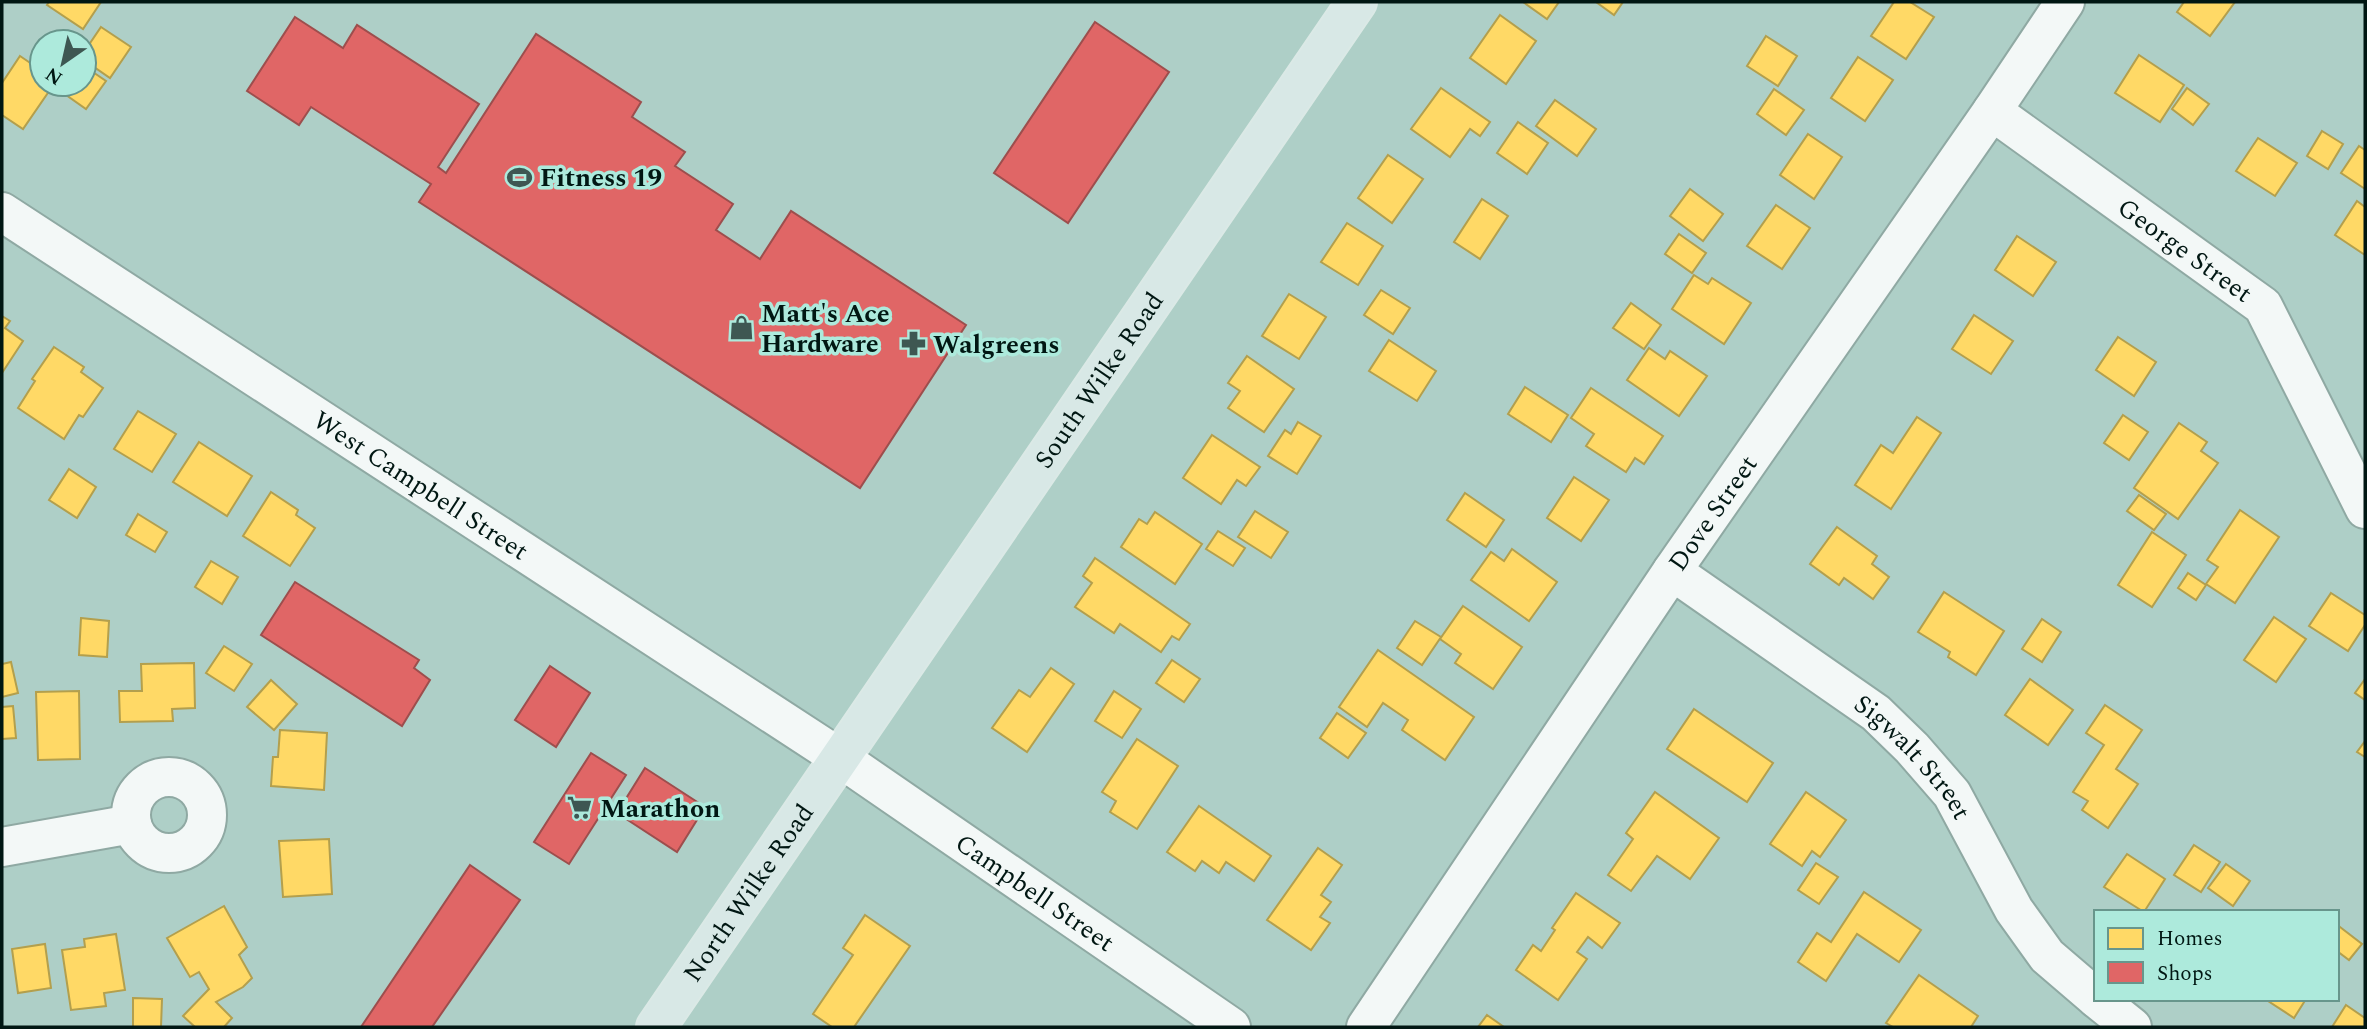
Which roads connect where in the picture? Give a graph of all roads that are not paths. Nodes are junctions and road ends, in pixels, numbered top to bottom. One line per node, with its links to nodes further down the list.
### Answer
1 (1357, 2): 7 (main road, South Wilke Road)
2 (2065, 2): 3 (street, Dove Street)
3 (1992, 111): 5 (street, George Street); 6 (street, Dove Street)
4 (2, 212): 7 (street, West Campbell Street)
5 (2365, 509)
6 (1672, 571): 10 (street, Sigwalt Street); 14 (street, Dove Street)
7 (840, 758): 12 (main road, North Wilke Road); 13 (street, Campbell Street)
8 (132, 824): 9 (street)
9 (2, 847)
10 (2094, 997)
11 (2099, 1001): 15 (street, Sigwalt Street)
12 (656, 1027)
13 (1231, 1027)
14 (1366, 1027)
15 (2132, 1027)

